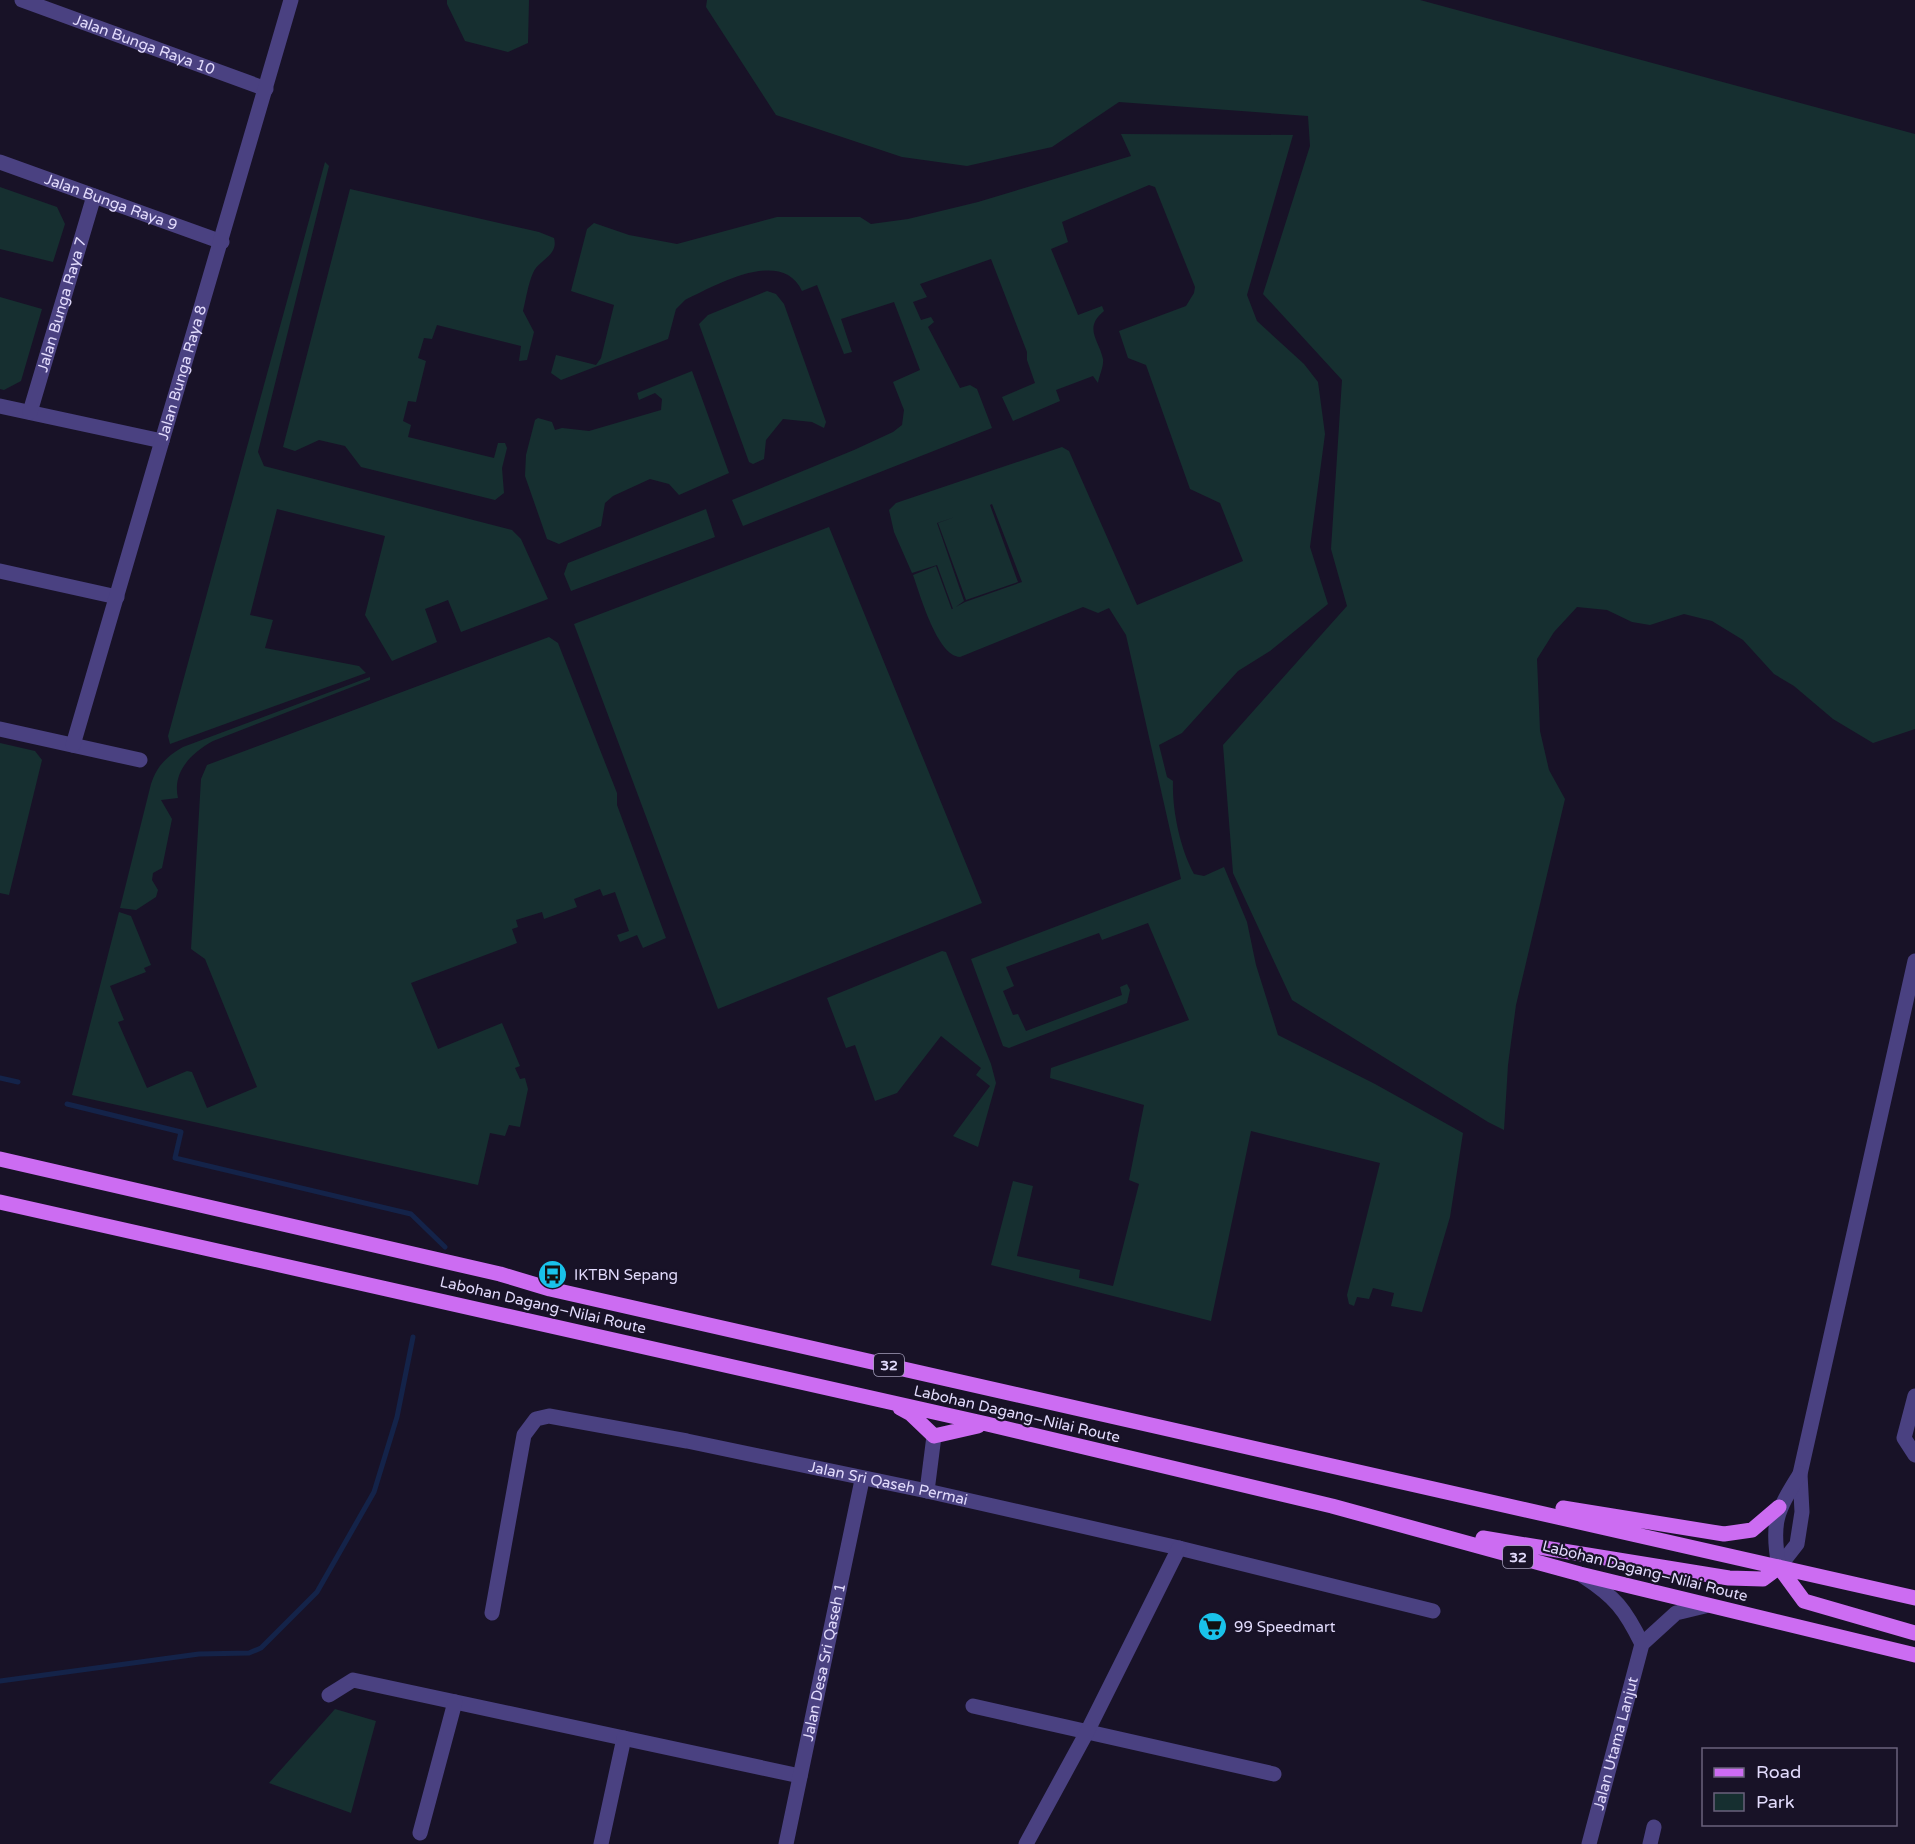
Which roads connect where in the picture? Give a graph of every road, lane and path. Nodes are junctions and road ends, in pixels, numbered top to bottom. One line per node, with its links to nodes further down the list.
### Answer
1 (22, 0): 3 (street, Jalan Bunga Raya 10)
2 (291, 0): 3 (street, Jalan Bunga Raya 8)
3 (266, 89): 6 (street, Jalan Bunga Raya 8)
4 (0, 162): 5 (street, Jalan Bunga Raya 9)
5 (94, 196): 6 (street, Jalan Bunga Raya 9); 8 (street, Jalan Bunga Raya 7)
6 (222, 242): 9 (street, Jalan Bunga Raya 8)
7 (0, 406): 8 (street)
8 (30, 412): 9 (street)
9 (162, 441): 11 (street, Jalan Bunga Raya 8)
10 (0, 571): 11 (street)
11 (117, 597): 13 (street, Jalan Bunga Raya 8)
12 (0, 729): 13 (street)
13 (73, 744): 14 (street)
14 (140, 760)
15 (1915, 961): 23 (street)
16 (0, 1160): 25 (main road, Labohan Dagang–Nilai Route / 32)
17 (0, 1202): 19 (main road, Labohan Dagang–Nilai Route / 32)
18 (1915, 1396): 22 (street)
19 (884, 1401): 20 (main road, Labohan Dagang–Nilai Route / 32); 21 (main road)
20 (987, 1424): 21 (main road); 28 (main road, Labohan Dagang–Nilai Route / 32)
21 (934, 1436): 26 (street)
22 (1915, 1455)
23 (1800, 1474): 27 (street); 30 (street)
24 (862, 1480): 26 (street, Jalan Sri Qaseh Permai); 35 (street, Jalan Sri Qaseh Permai); 45 (street, Jalan Desa Sri Qaseh 1)
25 (1421, 1484): 27 (main road); 30 (main road, Labohan Dagang–Nilai Route / 32)
26 (927, 1491): 29 (street, Jalan Sri Qaseh Permai)
27 (1779, 1507): 30 (street)
28 (1417, 1528): 30 (main road); 31 (main road, Labohan Dagang–Nilai Route / 32)
29 (1179, 1548): 34 (street, Jalan Sri Qaseh Permai); 42 (street)
30 (1779, 1567): 32 (main road, Labohan Dagang–Nilai Route / 32); 36 (main road)
31 (1580, 1574): 33 (main road, Labohan Dagang–Nilai Route / 32); 37 (street)
32 (1915, 1598)
33 (1705, 1606): 37 (street); 38 (main road, Labohan Dagang–Nilai Route / 32)
34 (1433, 1611)
35 (492, 1613)
36 (1915, 1634)
37 (1642, 1644): 51 (street, Jalan Utama Lanjut)
38 (1915, 1655)
39 (329, 1695): 40 (street)
40 (454, 1702): 43 (street); 47 (street)
41 (974, 1706): 42 (street)
42 (1087, 1732): 44 (street); 50 (street)
43 (624, 1738): 45 (street); 48 (street)
44 (1274, 1774)
45 (800, 1776): 49 (street, Jalan Desa Sri Qaseh 1)
46 (1654, 1827): 52 (street)
47 (420, 1833)
48 (601, 1844)
49 (786, 1844)
50 (1026, 1844)
51 (1589, 1844)
52 (1650, 1844)

